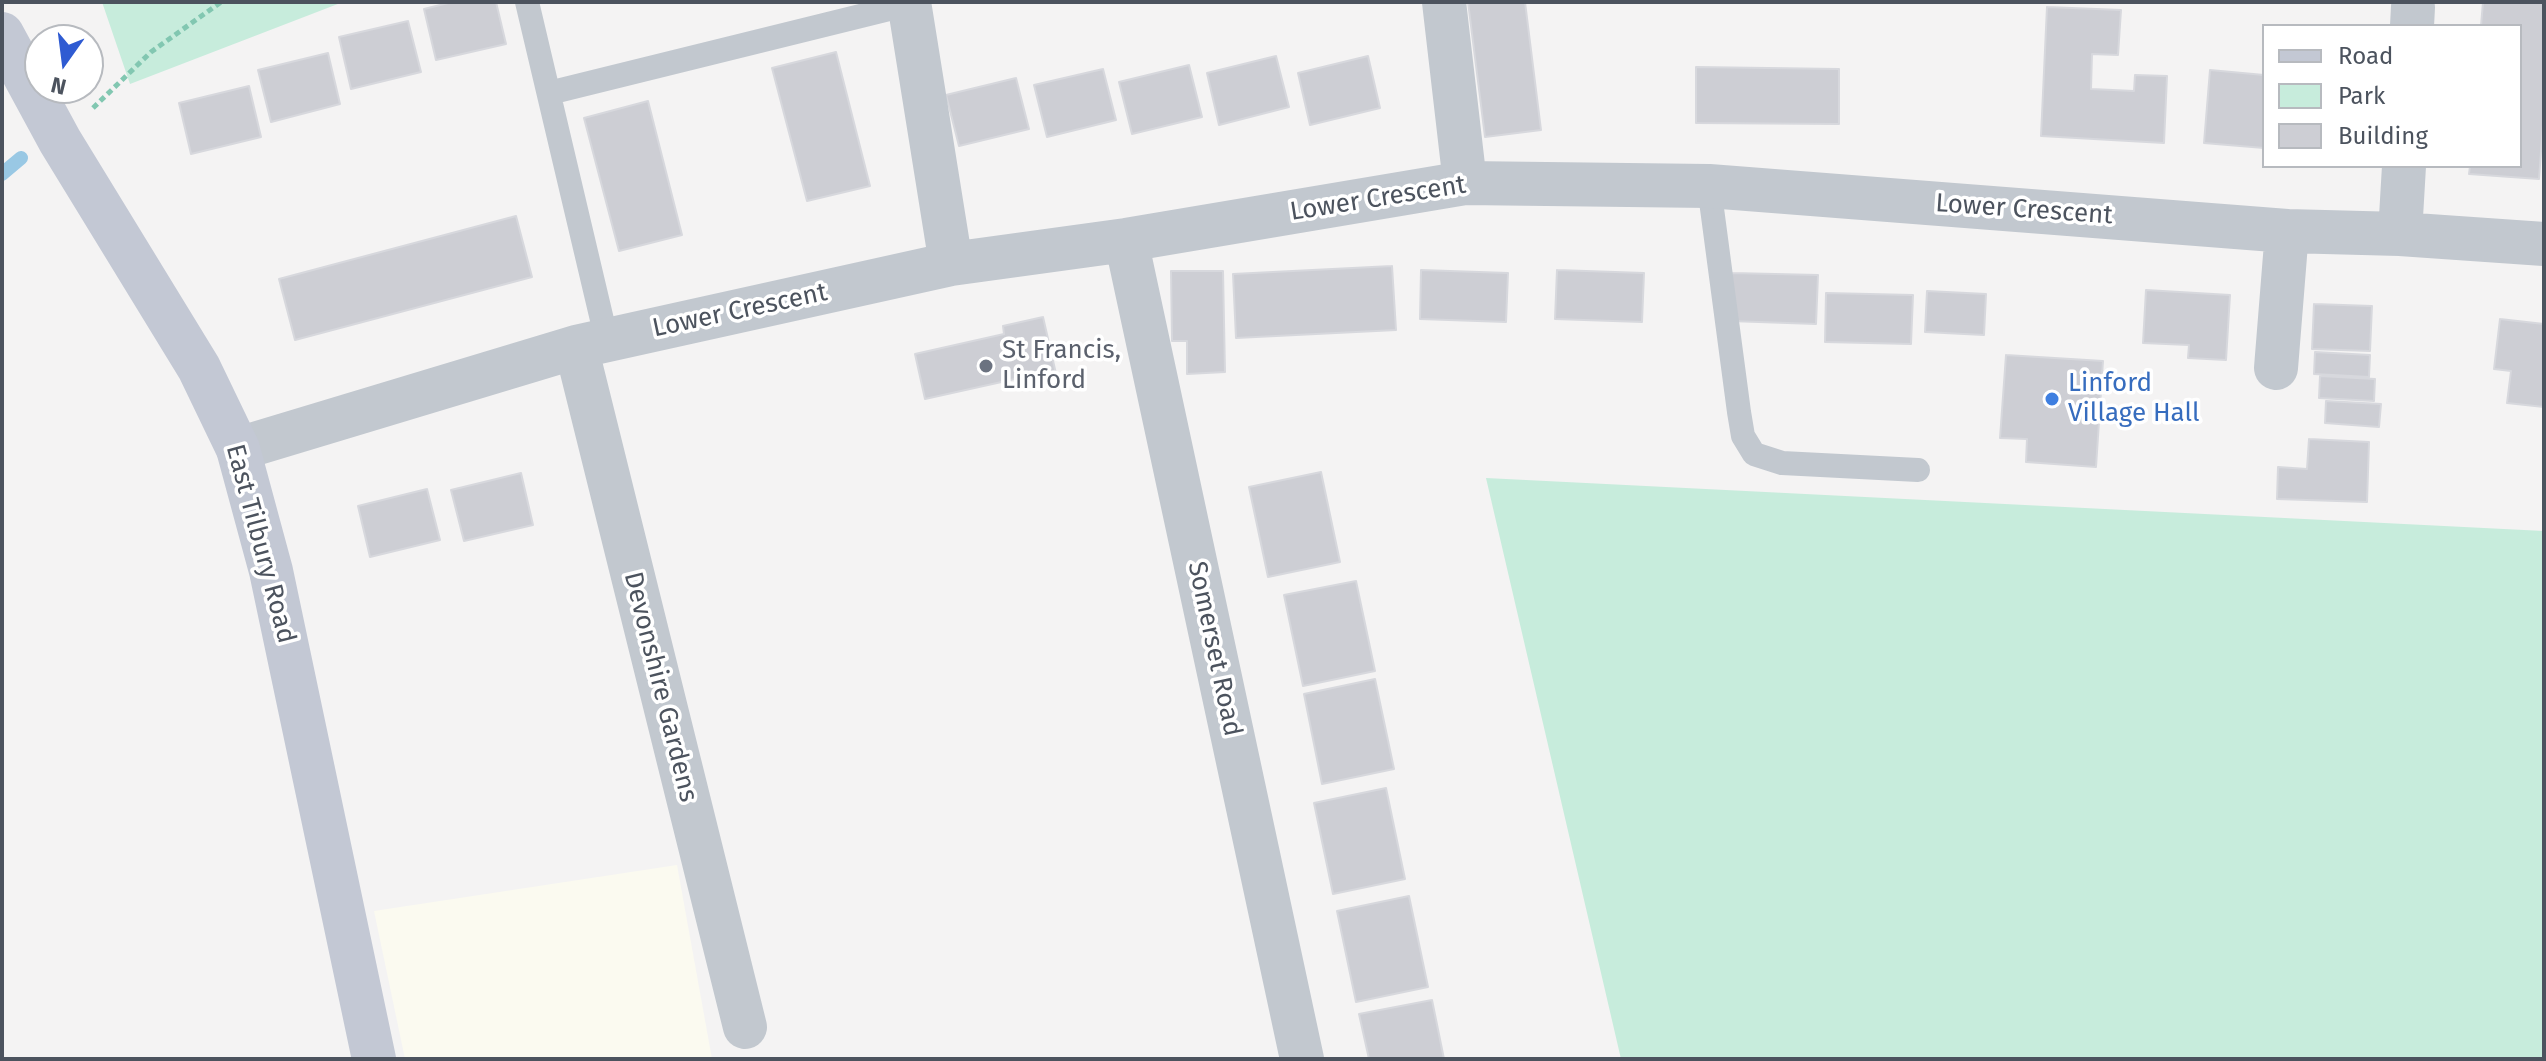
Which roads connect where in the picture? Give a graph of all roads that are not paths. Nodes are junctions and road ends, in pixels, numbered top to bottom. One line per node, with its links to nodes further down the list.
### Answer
1 (527, 2): 5 (lane)
2 (1444, 2): 7 (street)
3 (909, 3): 5 (lane); 13 (street)
4 (2, 34): 16 (street, East Tilbury Road)
5 (549, 93): 14 (lane)
6 (2404, 168): 10 (street)
7 (1465, 183): 8 (street, Lower Crescent); 11 (street, Lower Crescent)
8 (1709, 186): 9 (street, Lower Crescent); 17 (lane)
9 (2287, 231): 10 (street, Lower Crescent); 15 (street)
10 (2400, 234): 12 (street, Lower Crescent)
11 (1126, 240): 13 (street, Lower Crescent); 20 (street, Somerset Road)
12 (2544, 244)
13 (951, 264): 14 (street, Lower Crescent)
14 (591, 344): 16 (street, Lower Crescent); 18 (street, Devonshire Gardens)
15 (2276, 368)
16 (238, 449): 19 (street, East Tilbury Road)
17 (1918, 470)
18 (745, 1027)
19 (374, 1059)
20 (1302, 1059)

